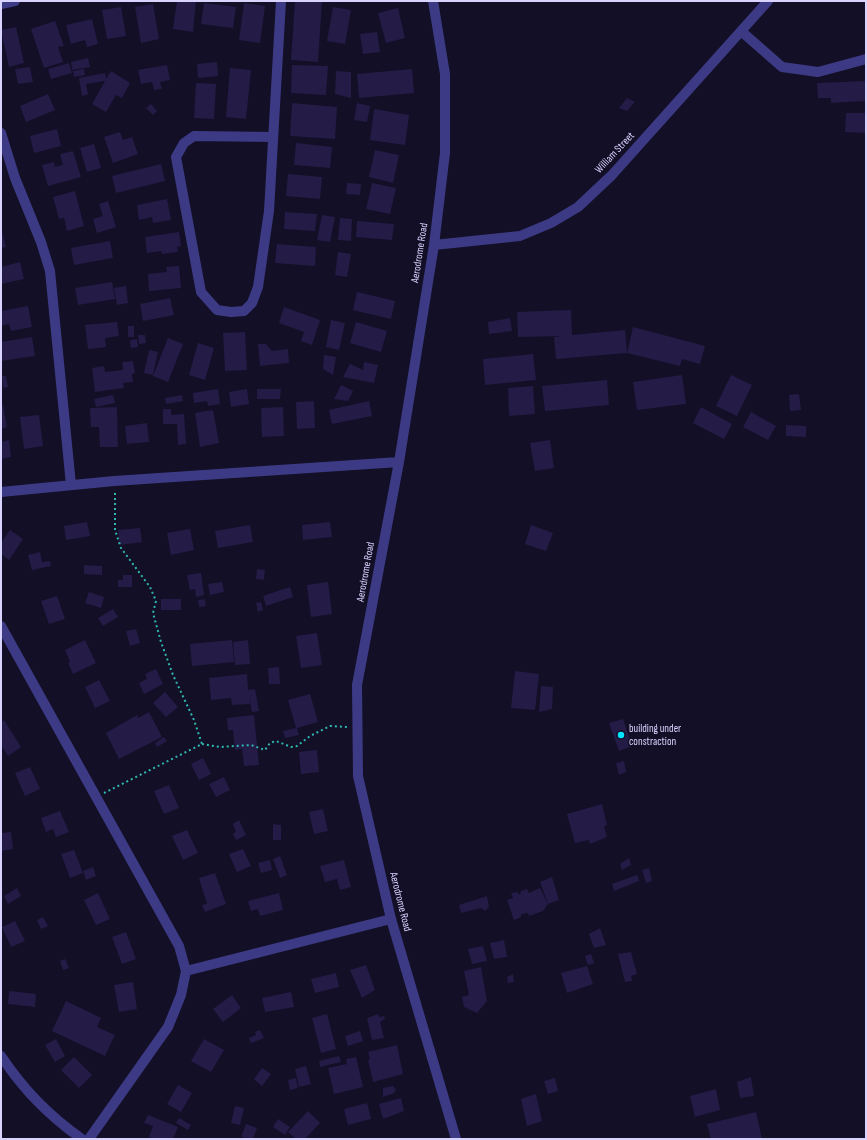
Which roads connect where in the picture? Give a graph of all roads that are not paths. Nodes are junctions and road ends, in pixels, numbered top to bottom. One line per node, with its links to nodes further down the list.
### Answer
1 (15, 1): 5 (street)
2 (281, 1): 9 (street)
3 (433, 1): 10 (street, Aerodrome Road)
4 (768, 1): 6 (street, William Street)
5 (1, 4)
6 (741, 31): 7 (street); 10 (street, William Street)
7 (866, 59)
8 (1, 133): 12 (street)
9 (273, 137): 9 (street)
10 (434, 245): 11 (street, Aerodrome Road)
11 (398, 462): 12 (street); 15 (street, Aerodrome Road)
12 (72, 485): 13 (street)
13 (1, 492)
14 (1, 626): 16 (street)
15 (391, 919): 16 (street); 20 (street, Aerodrome Road)
16 (186, 971): 19 (street)
17 (1, 1056): 18 (street)
18 (82, 1139)
19 (89, 1139)
20 (455, 1139)

